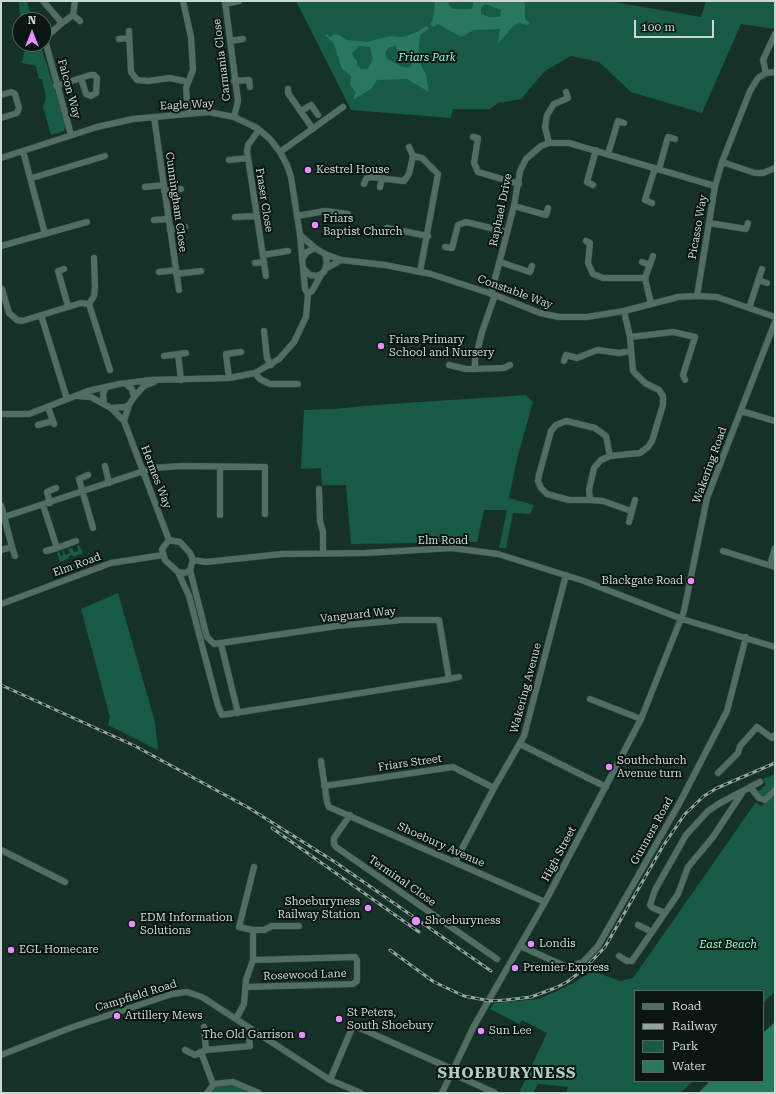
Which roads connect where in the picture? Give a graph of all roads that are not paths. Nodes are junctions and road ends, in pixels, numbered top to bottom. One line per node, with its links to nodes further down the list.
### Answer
1 (44, 1): 8 (street)
2 (183, 1): 19 (street)
3 (239, 1): 4 (street)
4 (225, 2): 14 (street, Carmania Close)
5 (75, 4): 6 (street)
6 (73, 15): 7 (street); 8 (street, Falcon Way)
7 (80, 22)
8 (62, 23): 20 (street, Falcon Way)
9 (129, 31): 10 (street)
10 (129, 38): 12 (street); 19 (street)
11 (774, 38): 16 (street)
12 (119, 39)
13 (243, 39): 14 (street)
14 (230, 41): 18 (street, Carmania Close)
15 (775, 72): 16 (street)
16 (766, 73): 49 (street, Picasso Way)
17 (81, 78): 20 (street)
18 (234, 81): 21 (street); 30 (street, Carmania Close)
19 (188, 82): 27 (street)
20 (56, 86): 35 (street, Falcon Way)
21 (250, 87)
22 (288, 89): 26 (street)
23 (1, 95): 31 (street)
24 (570, 105): 38 (street)
25 (343, 107): 33 (street)
26 (301, 111): 28 (street); 33 (street)
27 (188, 113): 29 (street, Eagle Way); 30 (street, Eagle Way)
28 (318, 115)
29 (154, 117): 35 (street, Eagle Way); 62 (street, Cunningham Close)
30 (234, 117): 34 (street, Eagle Way)
31 (1, 118)
32 (611, 119): 43 (street)
33 (313, 129): 42 (street)
34 (259, 130): 42 (street, Eagle Way); 47 (street, Fraser Close)
35 (71, 135): 41 (street, Eagle Way)
36 (675, 139): 50 (street)
37 (485, 140): 57 (street)
38 (549, 143): 40 (street); 57 (street, Raphael Drive)
39 (409, 148): 45 (street)
40 (596, 150): 43 (street); 55 (street)
41 (24, 152): 46 (street, Eagle Way); 52 (street)
42 (280, 152): 68 (street, Eagle Way)
43 (608, 154): 50 (street)
44 (105, 156): 52 (street)
45 (413, 156): 53 (street); 82 (street)
46 (1, 158)
47 (248, 158): 48 (street); 67 (street, Fraser Close)
48 (229, 160)
49 (722, 162): 51 (street); 59 (street, Picasso Way)
50 (657, 168): 59 (street); 64 (street)
51 (775, 168)
52 (32, 178): 80 (street)
53 (382, 178): 56 (street); 61 (street)
54 (580, 180): 55 (street)
55 (587, 182): 58 (street)
56 (364, 184)
57 (519, 184): 65 (street, Raphael Drive)
58 (593, 185)
59 (715, 186): 74 (street, Picasso Way)
60 (145, 187): 62 (street)
61 (380, 187)
62 (164, 188): 63 (street); 70 (street, Cunningham Close)
63 (181, 189)
64 (638, 198)
65 (514, 206): 73 (street); 79 (street, Raphael Drive)
66 (348, 214): 68 (street)
67 (257, 216): 69 (street); 91 (street, Fraser Close)
68 (297, 216): 81 (street, Eagle Way)
69 (235, 217)
70 (168, 219): 71 (street); 78 (street, Cunningham Close)
71 (154, 220)
72 (87, 222): 80 (street)
73 (544, 222)
74 (709, 223): 77 (street); 116 (street, Picasso Way)
75 (185, 227): 78 (street)
76 (388, 228): 82 (street)
77 (747, 229)
78 (170, 230): 104 (street, Cunningham Close)
79 (507, 232): 86 (street); 94 (street, Raphael Drive)
80 (45, 234): 83 (street)
81 (300, 235): 85 (street); 92 (street, Eagle Way)
82 (428, 236): 105 (street)
83 (1, 246)
84 (598, 246): 109 (street)
85 (315, 248): 88 (street); 92 (street)
86 (459, 250)
87 (288, 251): 91 (street)
88 (325, 254): 93 (street, Constable Way); 99 (street)
89 (653, 256): 97 (street)
90 (94, 258): 117 (street)
91 (263, 258): 96 (street); 108 (street, Fraser Close)
92 (302, 258): 98 (street)
93 (341, 260): 99 (street); 105 (street, Constable Way)
94 (500, 262): 106 (street); 115 (street, Raphael Drive)
95 (642, 262): 97 (street)
96 (255, 263)
97 (650, 264): 109 (street)
98 (303, 268): 107 (street); 114 (street)
99 (327, 268): 107 (street)
100 (64, 269): 119 (street)
101 (762, 269): 110 (street)
102 (201, 271): 104 (street)
103 (159, 272): 104 (street)
104 (176, 272): 113 (street, Cunningham Close)
105 (420, 272): 115 (street, Constable Way)
106 (530, 272)
107 (322, 274): 114 (street)
108 (266, 276)
109 (645, 278): 118 (street)
110 (758, 280): 111 (street); 120 (street)
111 (767, 283)
112 (2, 289): 122 (street)
113 (179, 290)
114 (308, 294): 137 (street)
115 (493, 295): 121 (street, Constable Way); 140 (street, Raphael Drive)
116 (697, 296): 118 (street, Constable Way); 120 (street, Constable Way)
117 (90, 304): 119 (street); 141 (street)
118 (651, 304): 121 (street, Constable Way)
119 (68, 306): 122 (street)
120 (749, 308): 123 (street, Constable Way)
121 (624, 311): 127 (street)
122 (41, 315): 152 (street)
123 (775, 317)
124 (775, 322): 157 (street, Wakering Road)
125 (696, 330): 128 (street)
126 (264, 331): 137 (street)
127 (630, 337): 128 (street); 130 (street)
128 (695, 337): 146 (street)
129 (568, 348): 130 (street)
130 (631, 351): 162 (street)
131 (241, 352): 134 (street)
132 (186, 353): 133 (street)
133 (178, 354): 136 (street); 145 (street)
134 (226, 354): 135 (street); 143 (street)
135 (218, 355)
136 (164, 356)
137 (271, 365): 142 (street)
138 (449, 365): 140 (street)
139 (510, 365): 140 (street)
140 (475, 369)
141 (110, 370)
142 (255, 373): 143 (street); 148 (street)
143 (229, 378): 145 (street)
144 (163, 380): 145 (street); 147 (street); 151 (street)
145 (181, 380)
146 (685, 380)
147 (126, 384): 149 (street); 151 (street)
148 (298, 384)
149 (106, 387): 150 (street); 153 (street)
150 (76, 396): 152 (street); 153 (street)
151 (134, 397): 154 (street)
152 (67, 399): 155 (street)
153 (104, 404): 156 (street)
154 (129, 405): 156 (street); 159 (street)
155 (48, 407): 158 (street); 161 (street)
156 (111, 408): 159 (street, Hermes Way)
157 (741, 411): 160 (street); 201 (street, Wakering Road)
158 (1, 414)
159 (124, 421): 167 (street, Hermes Way)
160 (775, 422)
161 (38, 425)
162 (610, 456): 173 (street); 173 (street)
163 (105, 466): 169 (street)
164 (220, 466): 165 (street); 167 (street); 180 (street)
165 (265, 467): 166 (street); 179 (street)
166 (273, 467)
167 (142, 472): 169 (street); 184 (street, Hermes Way)
168 (88, 475): 171 (street)
169 (110, 483): 171 (street)
170 (56, 488): 175 (street)
171 (82, 493): 175 (street); 183 (street)
172 (311, 496): 192 (street)
173 (590, 500): 178 (street)
174 (635, 500): 178 (street)
175 (50, 503): 177 (street)
176 (1, 505): 181 (street)
177 (44, 505): 181 (street); 187 (street)
178 (631, 511): 182 (street)
179 (265, 514)
180 (220, 515)
181 (4, 517): 186 (street)
182 (629, 522)
183 (93, 528)
184 (169, 540): 193 (street); 195 (street)
185 (76, 541): 187 (street)
186 (12, 547): 189 (street); 194 (street)
187 (57, 548): 190 (street)
188 (775, 548): 196 (street)
189 (1, 550)
190 (46, 551)
191 (723, 551): 196 (street)
192 (323, 554): 195 (street, Elm Road); 199 (street, Elm Road)
193 (163, 555): 198 (street); 200 (street, Elm Road)
194 (15, 556)
195 (193, 560): 197 (street)
196 (772, 566)
197 (190, 570): 198 (street); 202 (street)
198 (178, 572): 203 (street)
199 (566, 576): 201 (street, Elm Road); 213 (street, Wakering Avenue)
200 (1, 604)
201 (682, 619): 204 (street); 211 (street, High Street)
202 (205, 627): 203 (street); 205 (street)
203 (197, 629): 210 (street)
204 (746, 638): 206 (street); 234 (street, Gunners Road)
205 (221, 644): 208 (street, Vanguard Way); 210 (street)
206 (775, 647)
207 (459, 677): 208 (street)
208 (449, 679): 210 (street)
209 (590, 699): 211 (street)
210 (238, 713)
211 (641, 719): 218 (street, High Street)
212 (775, 735): 215 (street)
213 (520, 744): 218 (street); 220 (street, Wakering Avenue)
214 (321, 761): 217 (street)
215 (718, 773)
216 (760, 782): 219 (street)
217 (324, 786): 220 (street, Friars Street); 223 (street, Shoebury Avenue)
218 (606, 787): 228 (street, High Street)
219 (750, 787): 221 (street); 222 (street)
220 (494, 788): 225 (street, Wakering Avenue)
221 (775, 790)
222 (742, 793): 229 (street); 229 (street)
223 (350, 815): 225 (street, Shoebury Avenue); 235 (street, Terminal Close)
224 (1, 850): 227 (street)
225 (455, 862): 228 (street, Shoebury Avenue)
226 (254, 867): 232 (street)
227 (65, 882)
228 (545, 902): 234 (street, High Street)
229 (665, 913): 233 (street)
230 (638, 925): 233 (street)
231 (299, 926): 232 (street)
232 (253, 930): 239 (street, Rosewood Lane)
233 (652, 932): 236 (street)
234 (520, 946): 247 (street, High Street)
235 (488, 953): 237 (street); 238 (street, Terminal Close)
236 (619, 956)
237 (484, 959)
238 (497, 959)
239 (253, 960): 240 (street, Rosewood Lane); 240 (street, Rosewood Lane)
240 (246, 987): 241 (street, Rosewood Lane)
241 (236, 1019): 246 (street, Campfield Road); 248 (street, Campfield Road)
242 (204, 1027): 245 (street)
243 (249, 1038): 245 (street)
244 (185, 1050): 245 (street)
245 (203, 1051): 249 (street)
246 (1, 1055)
247 (452, 1071): 248 (street); 253 (street, High Street); 254 (street)
248 (330, 1080): 252 (street, Campfield Road)
249 (213, 1084): 250 (street); 251 (street)
250 (207, 1093)
251 (259, 1093)
252 (361, 1093)
253 (442, 1093)
254 (495, 1093)

